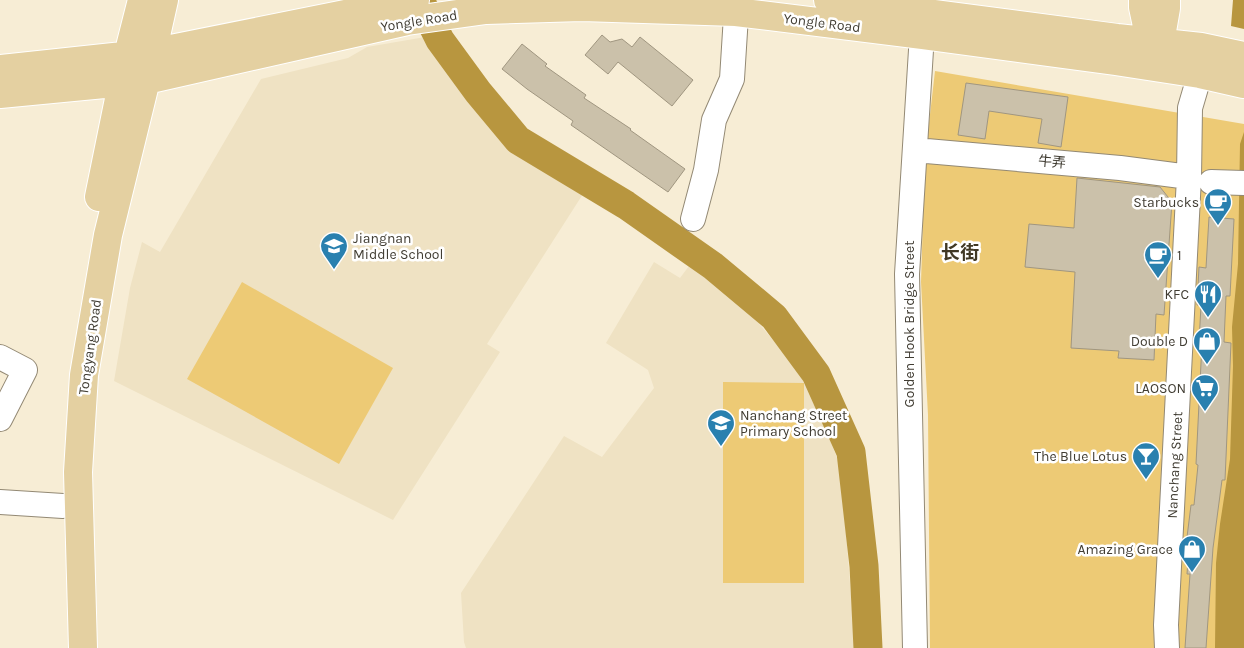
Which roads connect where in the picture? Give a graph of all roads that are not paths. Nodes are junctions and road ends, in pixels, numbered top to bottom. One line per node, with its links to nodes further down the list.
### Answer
1 (142, 0): 10 (main road)
2 (164, 0): 10 (main road)
3 (828, 0): 8 (main road, Yongle Road)
4 (1143, 0): 9 (main road)
5 (1166, 0): 9 (main road)
6 (737, 6): 7 (main road, Yongle Road); 8 (main road, Yongle Road); 20 (street)
7 (414, 7): 10 (main road, Yongle Road); 14 (main road, Yongle Road)
8 (923, 16): 9 (main road, Yongle Road); 17 (street, Golden Hook Bridge Street)
9 (1155, 51): 11 (main road, Yongle Road); 13 (main road, Yongle Road)
10 (139, 54): 12 (main road, Yongle Road); 14 (main road, Tongyang Road)
11 (1244, 56)
12 (0, 69)
13 (1200, 74): 15 (main road, Yongle Road); 18 (street, Nanchang Street)
14 (134, 81): 16 (main road, Yongle Road); 24 (main road, Tongyang Road); 26 (main road, Tongyang Road)
15 (1244, 84)
16 (0, 94)
17 (914, 150): 18 (street, 牛弄); 27 (street, Golden Hook Bridge Street)
18 (1200, 179): 19 (street, 牛弄); 28 (street, Nanchang Street)
19 (1244, 183)
20 (693, 219)
21 (0, 357): 22 (street)
22 (0, 418)
23 (0, 502): 24 (street)
24 (63, 506): 25 (main road, Tongyang Road)
25 (66, 648)
26 (83, 648)
27 (914, 648)
28 (1167, 648)

